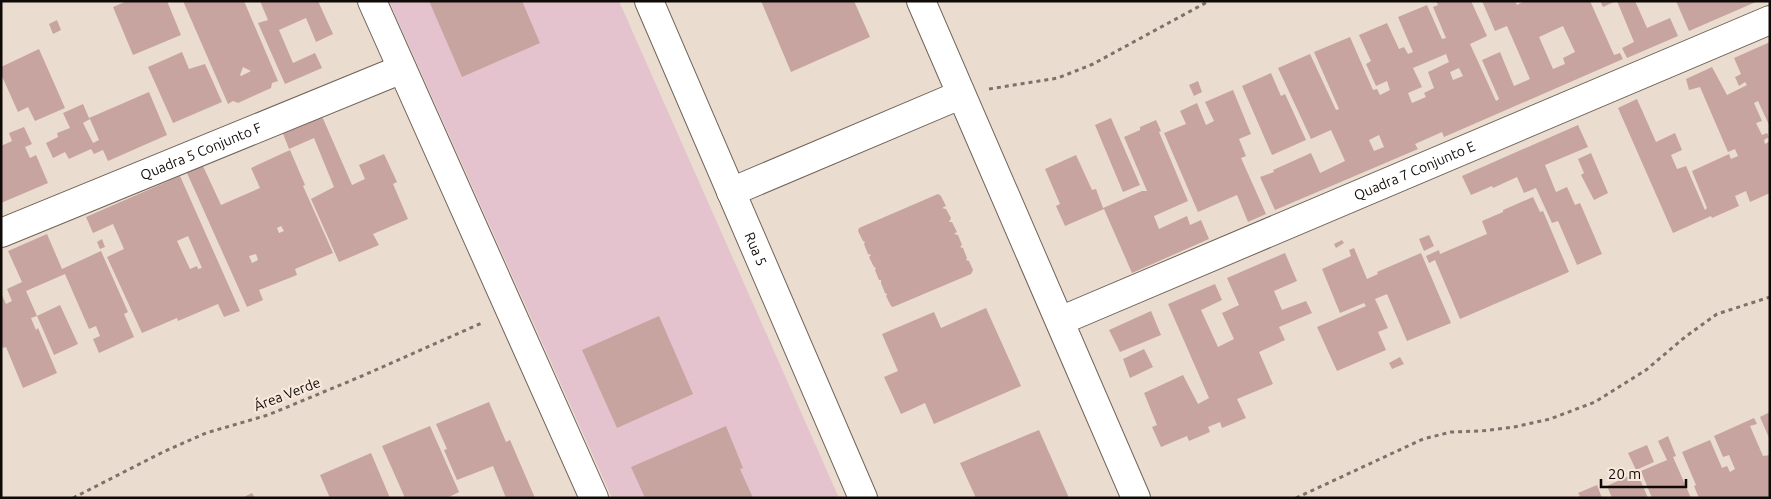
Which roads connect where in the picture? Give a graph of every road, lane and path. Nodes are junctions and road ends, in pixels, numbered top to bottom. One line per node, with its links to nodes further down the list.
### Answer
1 (372, 1): 6 (street)
2 (649, 1): 8 (street, Rua 5)
3 (921, 1): 7 (street)
4 (1209, 1): 7 (path)
5 (1770, 20): 12 (street, Quadra 7 Conjunto E)
6 (402, 69): 9 (street, Quadra 5 Conjunto F); 11 (street)
7 (960, 94): 8 (street); 12 (street)
8 (731, 192): 15 (street, Rua 5)
9 (1, 233)
10 (1770, 297): 17 (path)
11 (510, 310): 13 (path, Área Verde); 14 (street)
12 (1060, 321): 16 (street)
13 (73, 498)
14 (594, 498)
15 (863, 498)
16 (1136, 498)
17 (1296, 498)

